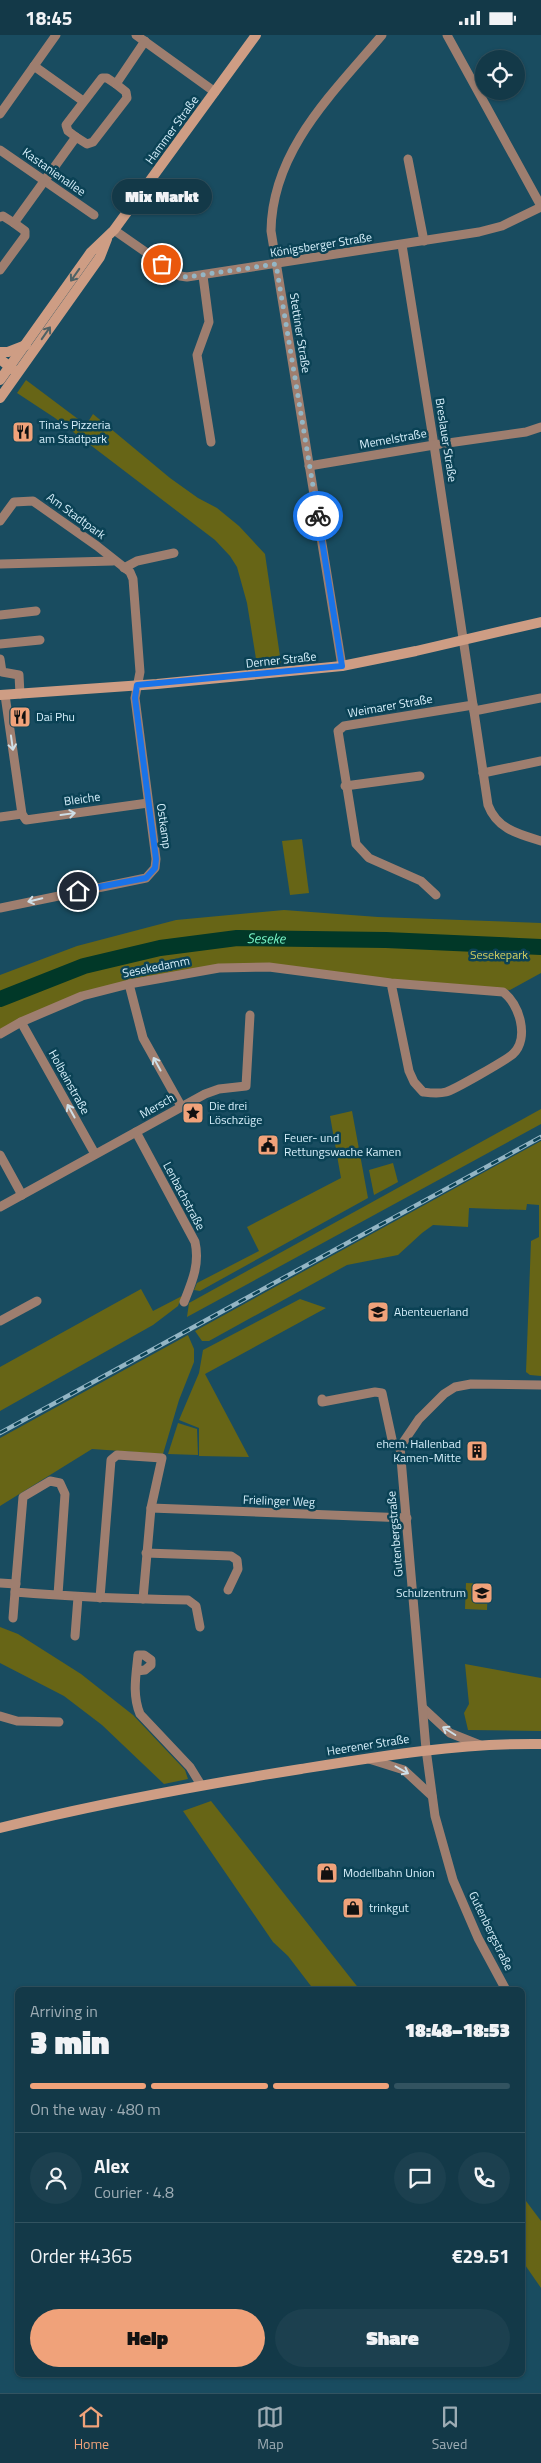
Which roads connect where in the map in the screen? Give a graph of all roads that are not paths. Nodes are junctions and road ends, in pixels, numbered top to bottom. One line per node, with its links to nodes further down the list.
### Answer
1 (56, 35): 7 (street)
2 (136, 35): 6 (street)
3 (256, 35): 9 (main road, Hammer Straße)
4 (382, 35): 23 (street, Stettiner Straße)
5 (447, 35): 16 (street)
6 (145, 41): 8 (street); 9 (street)
7 (34, 66): 10 (street); 11 (street)
8 (116, 84): 10 (street); 12 (street)
9 (215, 92): 20 (main road, Hammer Straße)
10 (83, 101): 12 (street)
11 (0, 114)
12 (76, 137): 15 (street)
13 (0, 149): 15 (street, Kastanienallee)
14 (408, 159): 21 (street)
15 (45, 181): 17 (street, Kastanienallee); 19 (street)
16 (540, 202): 21 (street, Königsberger Straße)
17 (94, 215)
18 (0, 217): 19 (street)
19 (14, 223): 24 (street)
20 (110, 234): 25 (street, Königsberger Straße); 26 (main road, Hammer Straße, one-way to 26); 29 (main road, Hammer Straße, one-way to 20)
21 (424, 241): 22 (street, Königsberger Straße)
22 (402, 245): 23 (street, Königsberger Straße); 33 (street, Breslauer Straße)
23 (276, 264): 25 (street, Königsberger Straße); 34 (street, Stettiner Straße)
24 (0, 270)
25 (203, 276): 32 (street)
26 (27, 344): 27 (main road); 29 (main road, Hammer Straße)
27 (0, 352)
28 (0, 359): 29 (main road)
29 (7, 374): 30 (main road, Hammer Straße)
30 (0, 398)
31 (541, 427): 33 (street, Memelstraße)
32 (210, 442)
33 (434, 445): 34 (street, Memelstraße); 44 (street, Breslauer Straße)
34 (309, 466): 47 (street, Stettiner Straße)
35 (0, 521): 37 (street, Am Stadtpark)
36 (174, 553): 39 (street)
37 (113, 561): 38 (street); 39 (street, Am Stadtpark)
38 (0, 564)
39 (124, 568): 48 (street)
40 (36, 611): 41 (street)
41 (0, 615)
42 (541, 622): 44 (main road, Derner Straße)
43 (40, 640): 45 (street)
44 (463, 640): 47 (main road, Derner Straße); 52 (street, Breslauer Straße)
45 (0, 644)
46 (0, 659): 49 (street)
47 (342, 666): 48 (main road, Derner Straße)
48 (137, 685): 49 (main road, Derner Straße); 57 (street, Ostkamp)
49 (20, 694): 50 (main road, Derner Straße)
50 (2, 695): 58 (street, one-way to 58)
51 (541, 698): 52 (street)
52 (473, 708): 54 (street, Breslauer Straße); 56 (street, Weimarer Straße)
53 (541, 761): 54 (street)
54 (483, 773): 60 (street, Breslauer Straße)
55 (420, 776): 56 (street)
56 (346, 785): 61 (street, Weimarer Straße)
57 (148, 803): 58 (street, Bleiche, one-way to 57); 62 (street, Ostkamp, one-way to 62)
58 (22, 814): 59 (street, Bleiche)
59 (0, 817)
60 (541, 841)
61 (436, 895)
62 (0, 908)
63 (391, 983): 63 (street, Sesekedamm); 64 (street, Sesekedamm)
64 (129, 984): 66 (street, Sesekedamm); 68 (street, one-way to 64)
65 (250, 1015): 68 (street, Mersch)
66 (21, 1022): 67 (street, Sesekedamm); 70 (street, Holbeinstraße, one-way to 66)
67 (0, 1034)
68 (181, 1106): 69 (street, Mersch)
69 (136, 1132): 70 (street, Mersch); 75 (street, Lenbachstraße)
70 (95, 1154): 72 (street, Mersch)
71 (0, 1155): 72 (street)
72 (22, 1195): 73 (street, Mersch)
73 (0, 1207)
74 (37, 1301): 76 (street)
75 (184, 1302)
76 (0, 1321)
77 (541, 1385): 79 (street)
78 (322, 1399): 79 (street, Gutenbergstraße)
79 (400, 1447): 81 (street, Gutenbergstraße)
80 (151, 1508): 81 (street, Frielinger Weg); 82 (street); 88 (street)
81 (407, 1518): 94 (street, Gutenbergstraße)
82 (146, 1553): 85 (street); 89 (street)
83 (0, 1583): 84 (street)
84 (15, 1588): 86 (street); 86 (street); 90 (street)
85 (228, 1590)
86 (58, 1595): 87 (street)
87 (78, 1597): 88 (street); 92 (street)
88 (100, 1598): 89 (street)
89 (143, 1599): 91 (street)
90 (13, 1618)
91 (200, 1627)
92 (76, 1636)
93 (137, 1671): 101 (street)
94 (423, 1709): 98 (street, one-way to 94); 99 (street, Gutenbergstraße)
95 (0, 1716): 96 (street)
96 (59, 1723)
97 (541, 1744): 98 (main road, Heerener Straße)
98 (480, 1745): 99 (main road, Heerener Straße)
99 (426, 1749): 100 (main road, Heerener Straße); 102 (street, Gutenbergstraße)
100 (365, 1758): 101 (main road, Heerener Straße); 102 (street, one-way to 102)
101 (201, 1785): 103 (main road, Heerener Straße)
102 (432, 1796): 104 (street, Gutenbergstraße)
103 (0, 1828)
104 (504, 1987)

